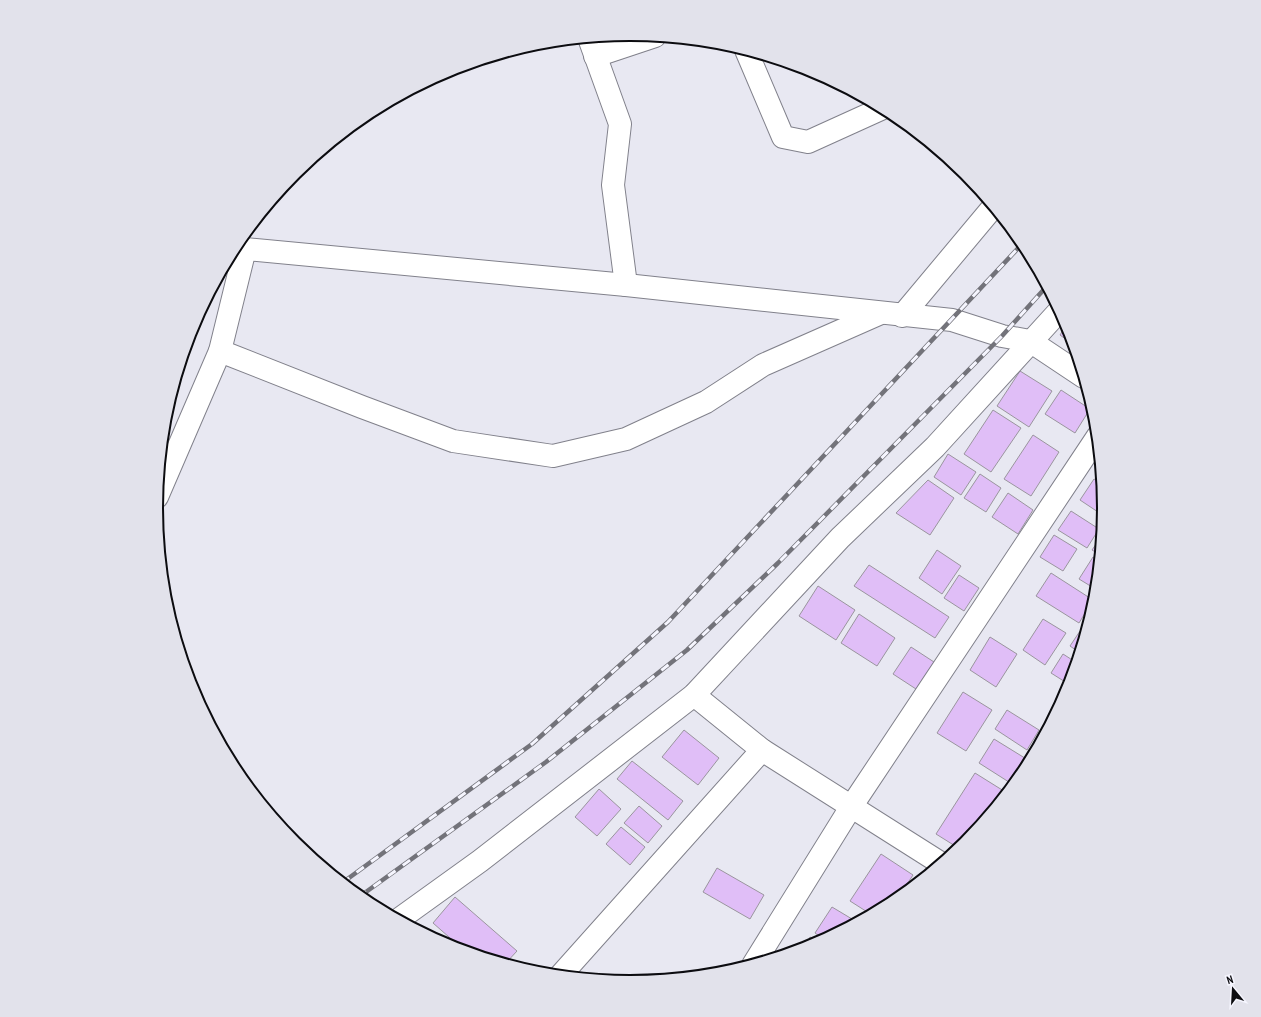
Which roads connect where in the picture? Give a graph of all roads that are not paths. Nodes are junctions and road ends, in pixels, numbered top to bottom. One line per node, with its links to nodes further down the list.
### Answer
1 (626, 41): 2 (street)
2 (592, 47): 8 (street)
3 (749, 56): 4 (street)
4 (876, 111)
5 (990, 210): 9 (street)
6 (243, 248): 8 (street)
7 (239, 254): 12 (street)
8 (626, 285): 9 (street)
9 (892, 314): 11 (street); 12 (street)
10 (1055, 315): 11 (street)
11 (1030, 341): 13 (street); 16 (street)
12 (220, 351): 15 (street)
13 (1078, 374)
14 (1093, 443): 18 (street)
15 (164, 481)
16 (694, 694): 17 (street); 20 (street)
17 (762, 750): 18 (street); 22 (street)
18 (851, 807): 19 (street); 21 (street)
19 (938, 861)
20 (403, 916)
21 (757, 958)
22 (564, 971)

